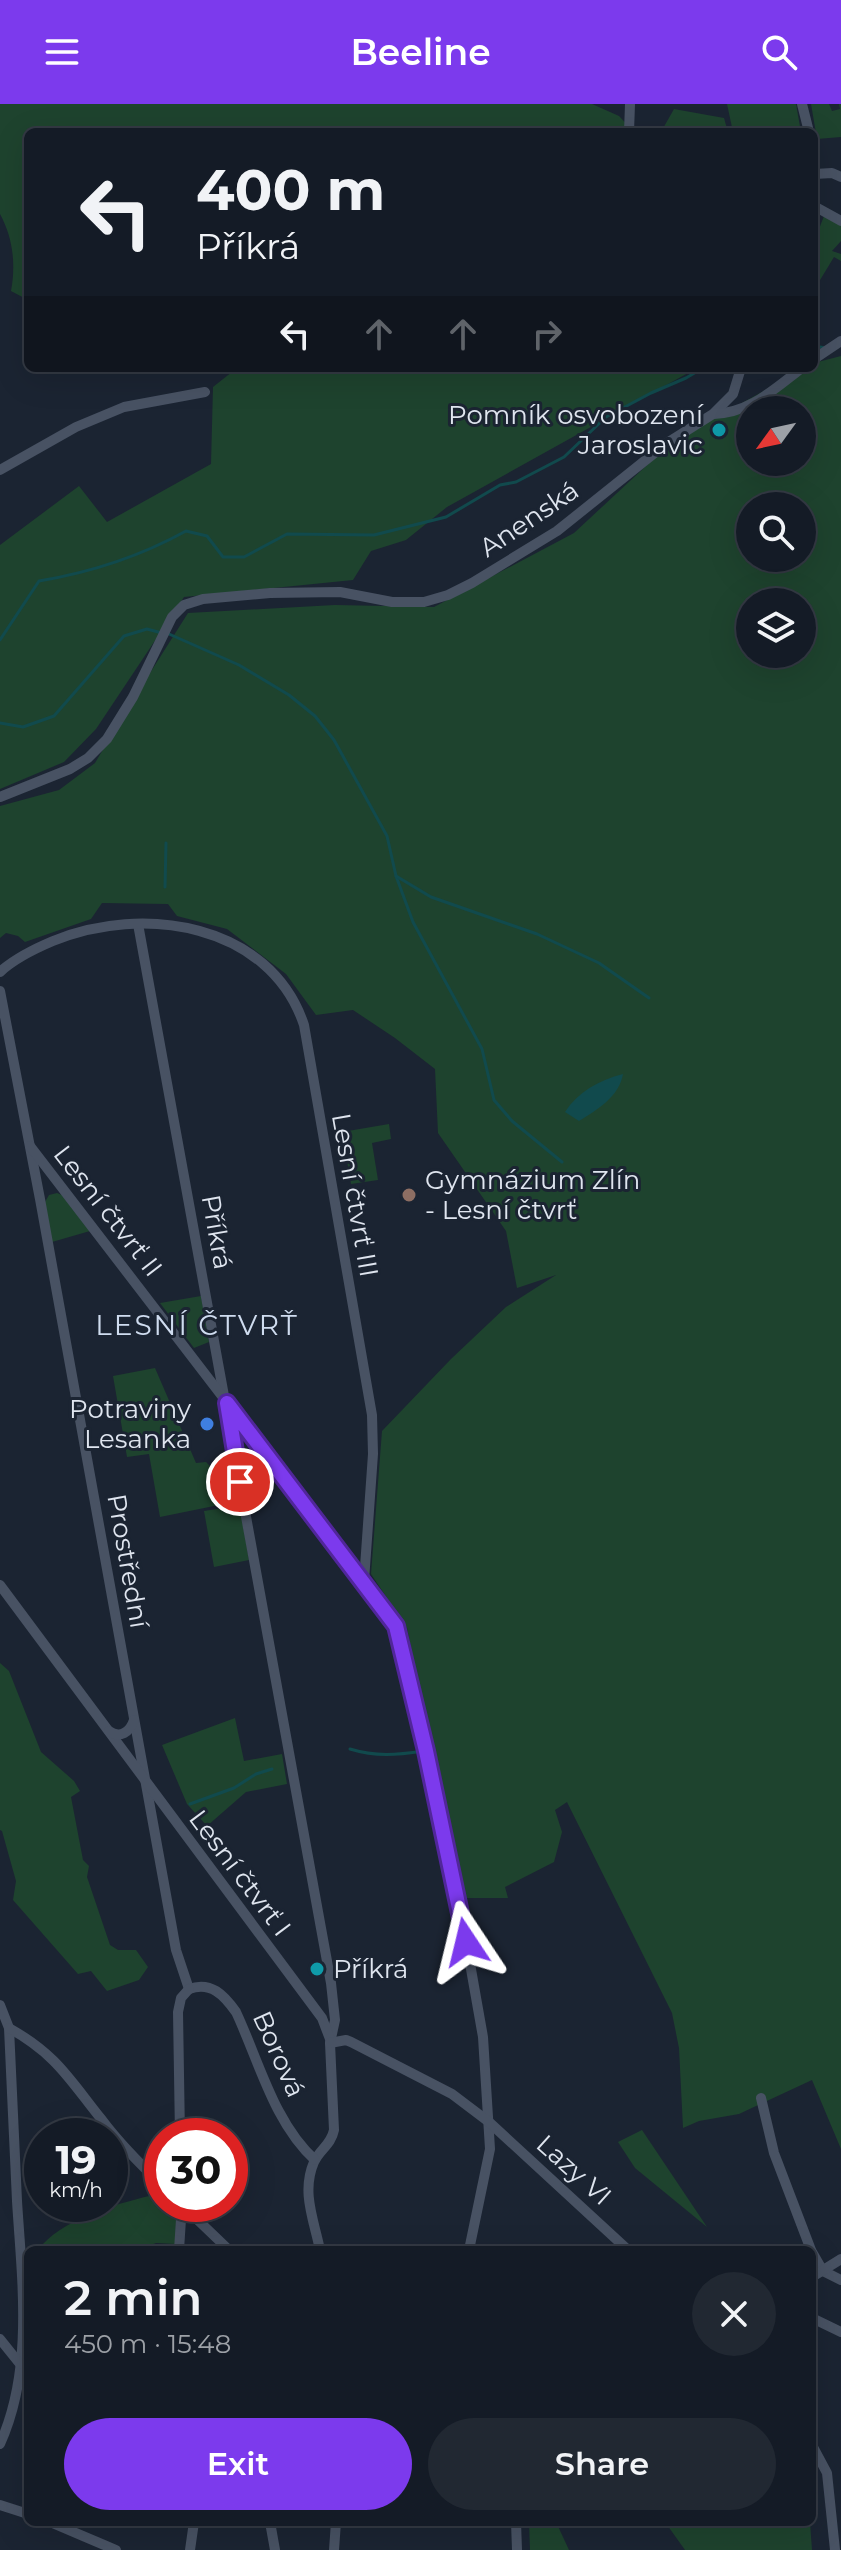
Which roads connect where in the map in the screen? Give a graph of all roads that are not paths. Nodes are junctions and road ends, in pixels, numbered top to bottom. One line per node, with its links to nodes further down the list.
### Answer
1 (630, 104): 3 (street)
2 (802, 104): 4 (street)
3 (629, 128)
4 (808, 128)
5 (818, 174): 6 (street)
6 (841, 177)
7 (818, 208): 8 (street)
8 (841, 221)
9 (740, 372): 12 (street, Anenská)
10 (797, 372): 12 (street)
11 (205, 392): 13 (street)
12 (713, 414): 14 (street, Anenská)
13 (0, 470)
14 (0, 797)
15 (138, 924): 16 (street); 21 (street, Příkrá); 22 (street, Lesní čtvrť III)
16 (0, 972)
17 (0, 991): 18 (street, Prostřední)
18 (30, 1146): 19 (street, Lesní čtvrť II); 20 (street, Prostřední)
19 (63, 1190): 20 (street); 21 (street, Lesní čtvrť II)
20 (40, 1199): 24 (street, Prostřední)
21 (227, 1403): 22 (street, Lesní čtvrť II); 30 (street, Příkrá)
22 (364, 1581): 37 (street, Lesní čtvrť II)
23 (0, 1585): 25 (street, Lesní čtvrť I)
24 (134, 1720): 25 (street); 26 (street, Prostřední)
25 (107, 1730): 26 (street, Lesní čtvrť I)
26 (146, 1784): 27 (street, Lesní čtvrť I); 28 (street, Prostřední)
27 (178, 1828): 28 (street); 31 (street, Lesní čtvrť I)
28 (156, 1836): 29 (street, Prostřední)
29 (189, 1989): 36 (street); 38 (street, Borová)
30 (332, 1990): 31 (street); 34 (street, Příkrá)
31 (308, 1999): 34 (street, Lesní čtvrť I)
32 (0, 2005): 33 (street)
33 (9, 2028): 39 (street); 56 (street)
34 (330, 2043): 37 (street); 38 (street, Příkrá)
35 (761, 2098): 47 (street)
36 (180, 2118)
37 (489, 2122): 45 (street, Lesní čtvrť II); 46 (street, Lazy VI)
38 (315, 2160): 44 (street, Příkrá)
39 (144, 2168)
40 (181, 2222): 42 (street)
41 (200, 2222): 43 (street)
42 (179, 2246)
43 (225, 2246)
44 (319, 2246)
45 (470, 2246)
46 (624, 2246)
47 (809, 2246)
48 (816, 2259): 50 (street)
49 (841, 2259): 50 (street)
50 (823, 2271): 51 (street); 52 (street)
51 (816, 2275)
52 (841, 2280)
53 (816, 2320): 54 (street)
54 (841, 2332)
55 (0, 2339): 56 (street)
56 (20, 2364): 57 (street)
57 (0, 2444)
58 (816, 2451): 59 (street)
59 (830, 2487): 60 (street); 74 (street)
60 (841, 2498)
61 (0, 2505): 62 (street)
62 (24, 2513)
63 (59, 2526): 69 (street)
64 (193, 2526): 70 (street)
65 (271, 2526): 71 (street)
66 (336, 2526): 72 (street)
67 (516, 2526): 73 (street)
68 (841, 2538): 74 (street)
69 (116, 2550)
70 (190, 2550)
71 (275, 2550)
72 (334, 2550)
73 (517, 2550)
74 (836, 2550)

